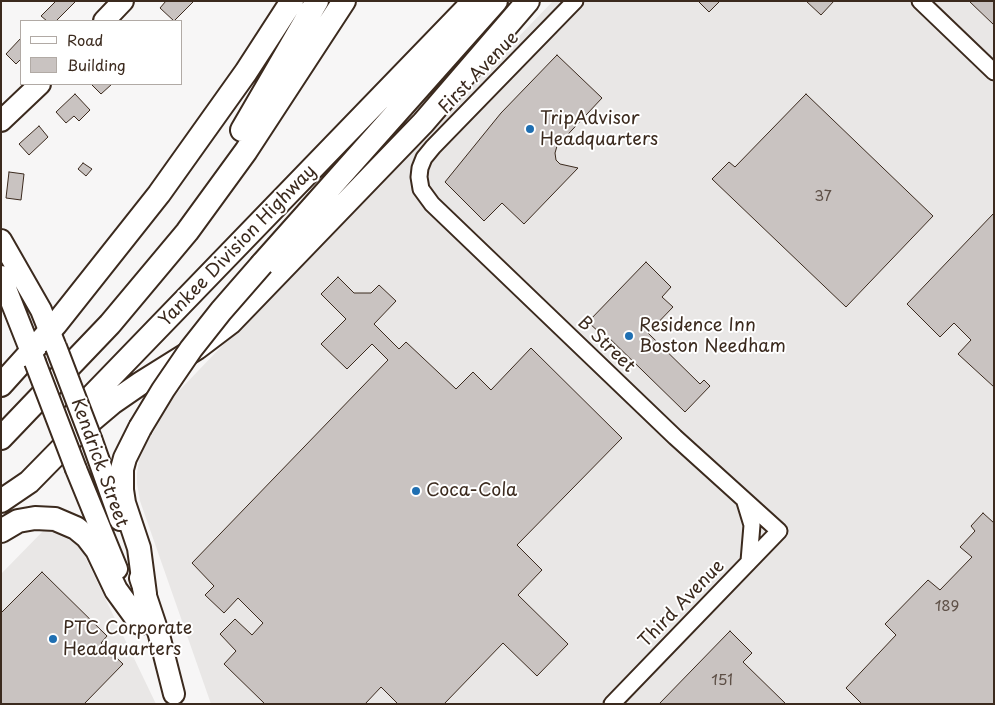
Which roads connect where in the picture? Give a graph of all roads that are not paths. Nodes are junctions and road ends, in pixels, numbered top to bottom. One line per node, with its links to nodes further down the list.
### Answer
1 (123, 1): 10 (main road)
2 (292, 1): 18 (highway)
3 (317, 1): 16 (highway)
4 (344, 1): 16 (highway)
5 (474, 1): 22 (highway, Yankee Division Highway)
6 (496, 1): 28 (highway, bridge)
7 (528, 1): 23 (highway)
8 (575, 1): 14 (street, First Avenue)
9 (920, 1): 11 (street)
10 (105, 20)
11 (994, 72)
12 (39, 85): 13 (main road)
13 (1, 121)
14 (419, 177): 24 (street, B Street)
15 (1, 240): 18 (main road, Kendrick Street)
16 (175, 248): 21 (highway)
17 (1, 276): 19 (main road, Kendrick Street)
18 (53, 339): 19 (highway); 28 (main road, Kendrick Street, bridge)
19 (33, 357): 20 (highway); 29 (main road, Kendrick Street, bridge)
20 (1, 385)
21 (1, 438)
22 (1, 490)
23 (1, 501)
24 (744, 501): 26 (street, B Street); 27 (street)
25 (1, 531): 29 (highway)
26 (778, 531): 27 (street, Third Avenue)
27 (749, 561): 31 (street, Third Avenue)
28 (145, 594): 30 (main road, Kendrick Street)
29 (140, 623): 30 (main road, Kendrick Street)
30 (176, 699)
31 (612, 704)

